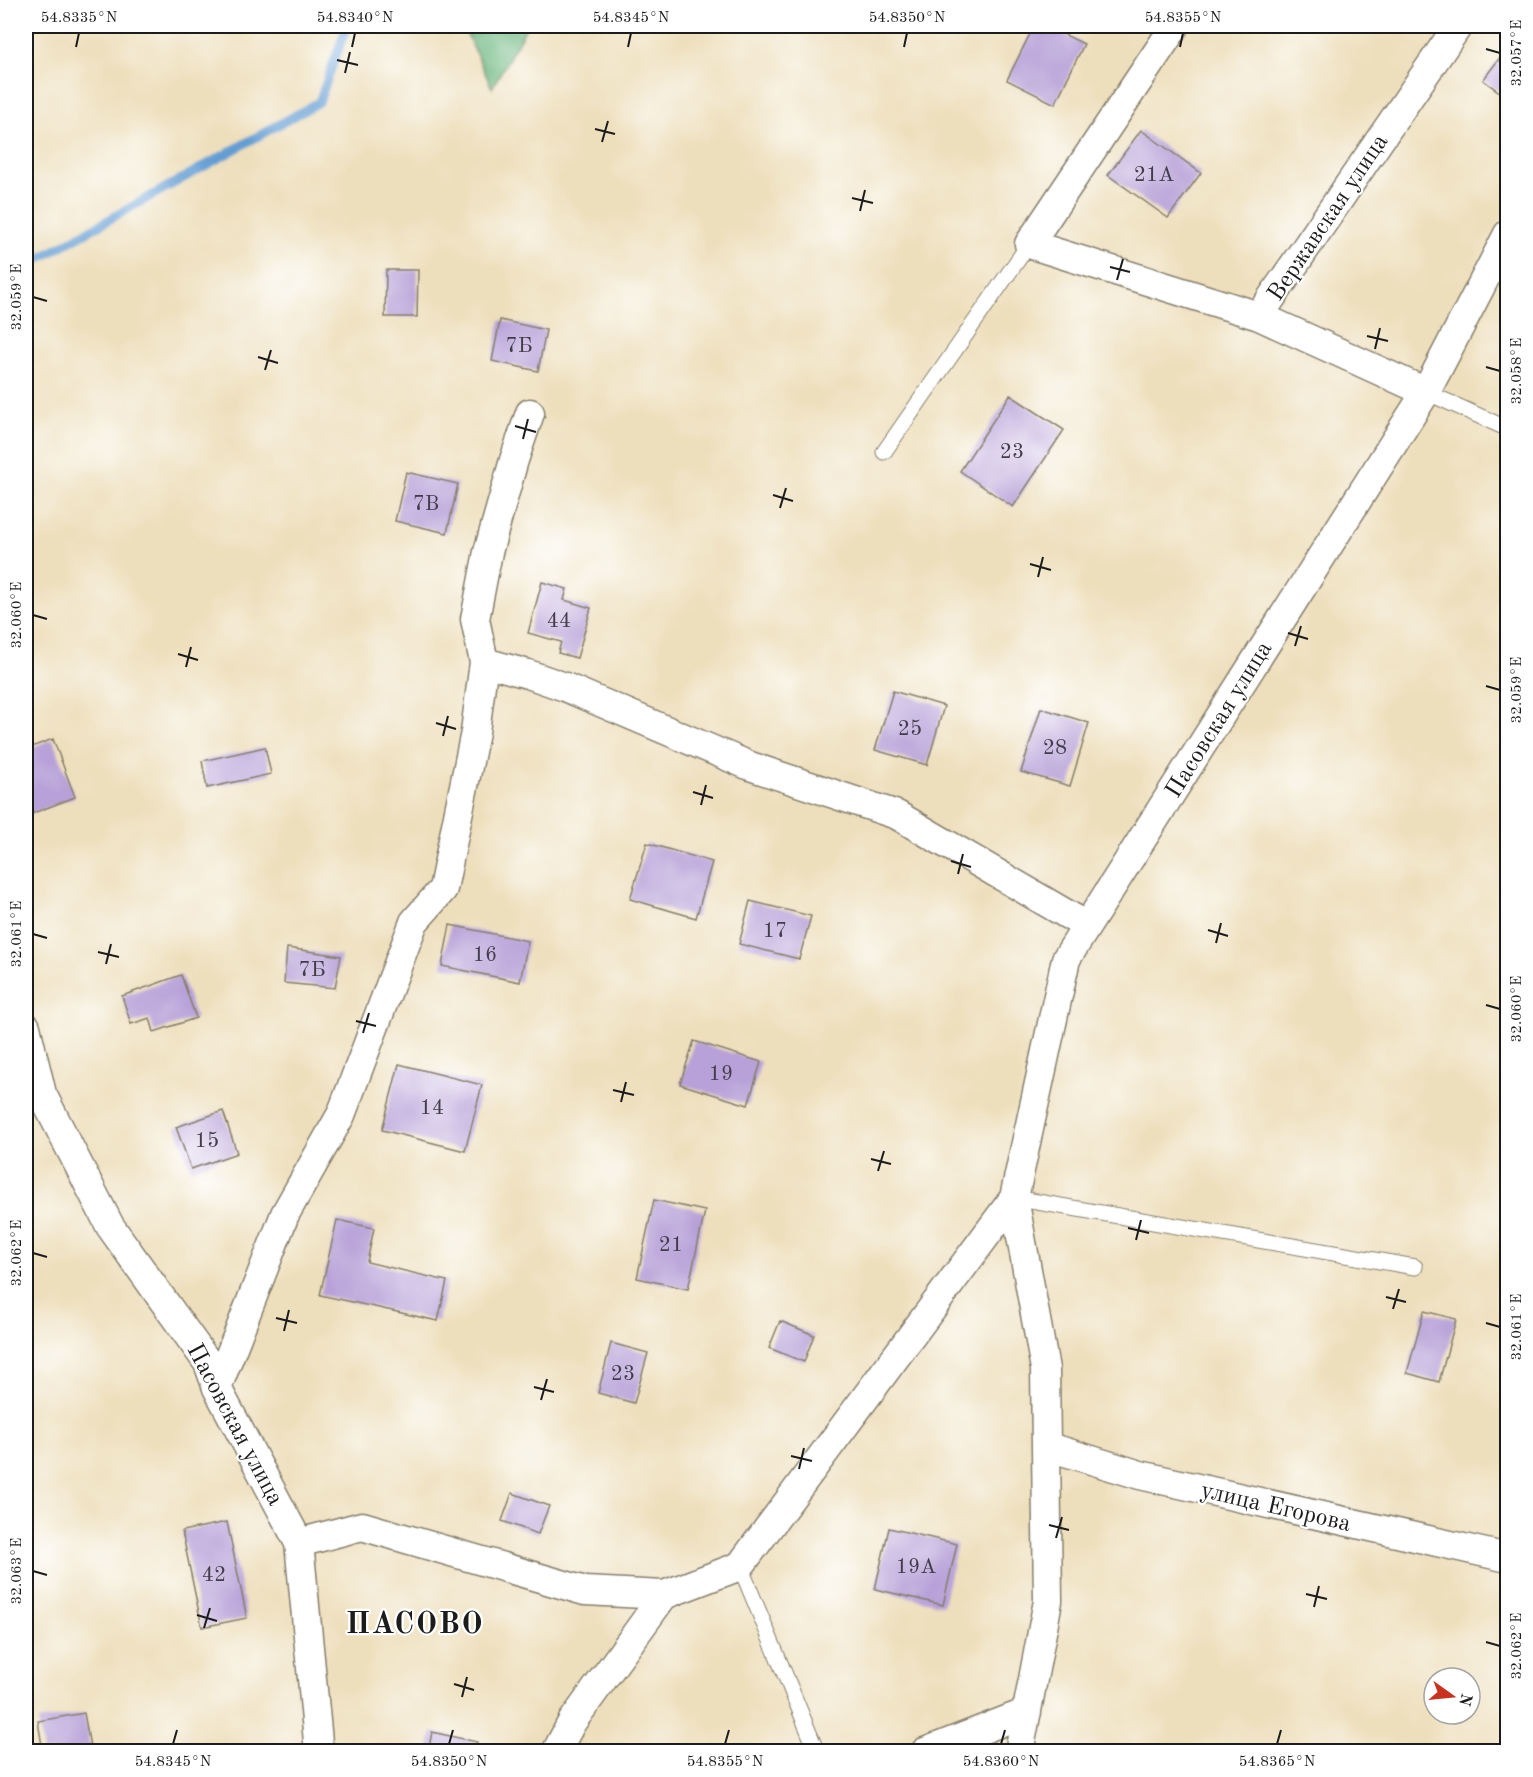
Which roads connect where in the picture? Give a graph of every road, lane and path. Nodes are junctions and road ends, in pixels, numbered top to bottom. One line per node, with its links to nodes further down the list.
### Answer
1 (1175, 26): 4 (street)
2 (1458, 26): 5 (street, Вержавская улица)
3 (1508, 234): 6 (street, Пасовская улица)
4 (1029, 244): 5 (street); 9 (lane)
5 (1260, 316): 6 (street, Вержавская улица)
6 (1426, 392): 8 (lane); 11 (street, Пасовская улица)
7 (530, 413): 10 (street)
8 (1508, 429)
9 (884, 452)
10 (484, 662): 11 (street); 16 (street)
11 (1087, 926): 14 (street, Пасовская улица)
12 (26, 1028): 13 (street, Пасовская улица)
13 (34, 1095): 16 (street, Пасовская улица)
14 (1014, 1198): 15 (lane); 17 (street); 20 (street)
15 (1415, 1267)
16 (217, 1388): 18 (street, Пасовская улица)
17 (1046, 1446): 19 (street, улица Егорова); 22 (street)
18 (299, 1543): 21 (street); 23 (street, Пасовская улица)
19 (1508, 1558)
20 (740, 1566): 21 (street); 25 (lane)
21 (664, 1595): 24 (street)
22 (1027, 1712): 26 (street); 27 (street)
23 (318, 1752)
24 (556, 1752)
25 (817, 1752)
26 (925, 1752)
27 (1019, 1752)

